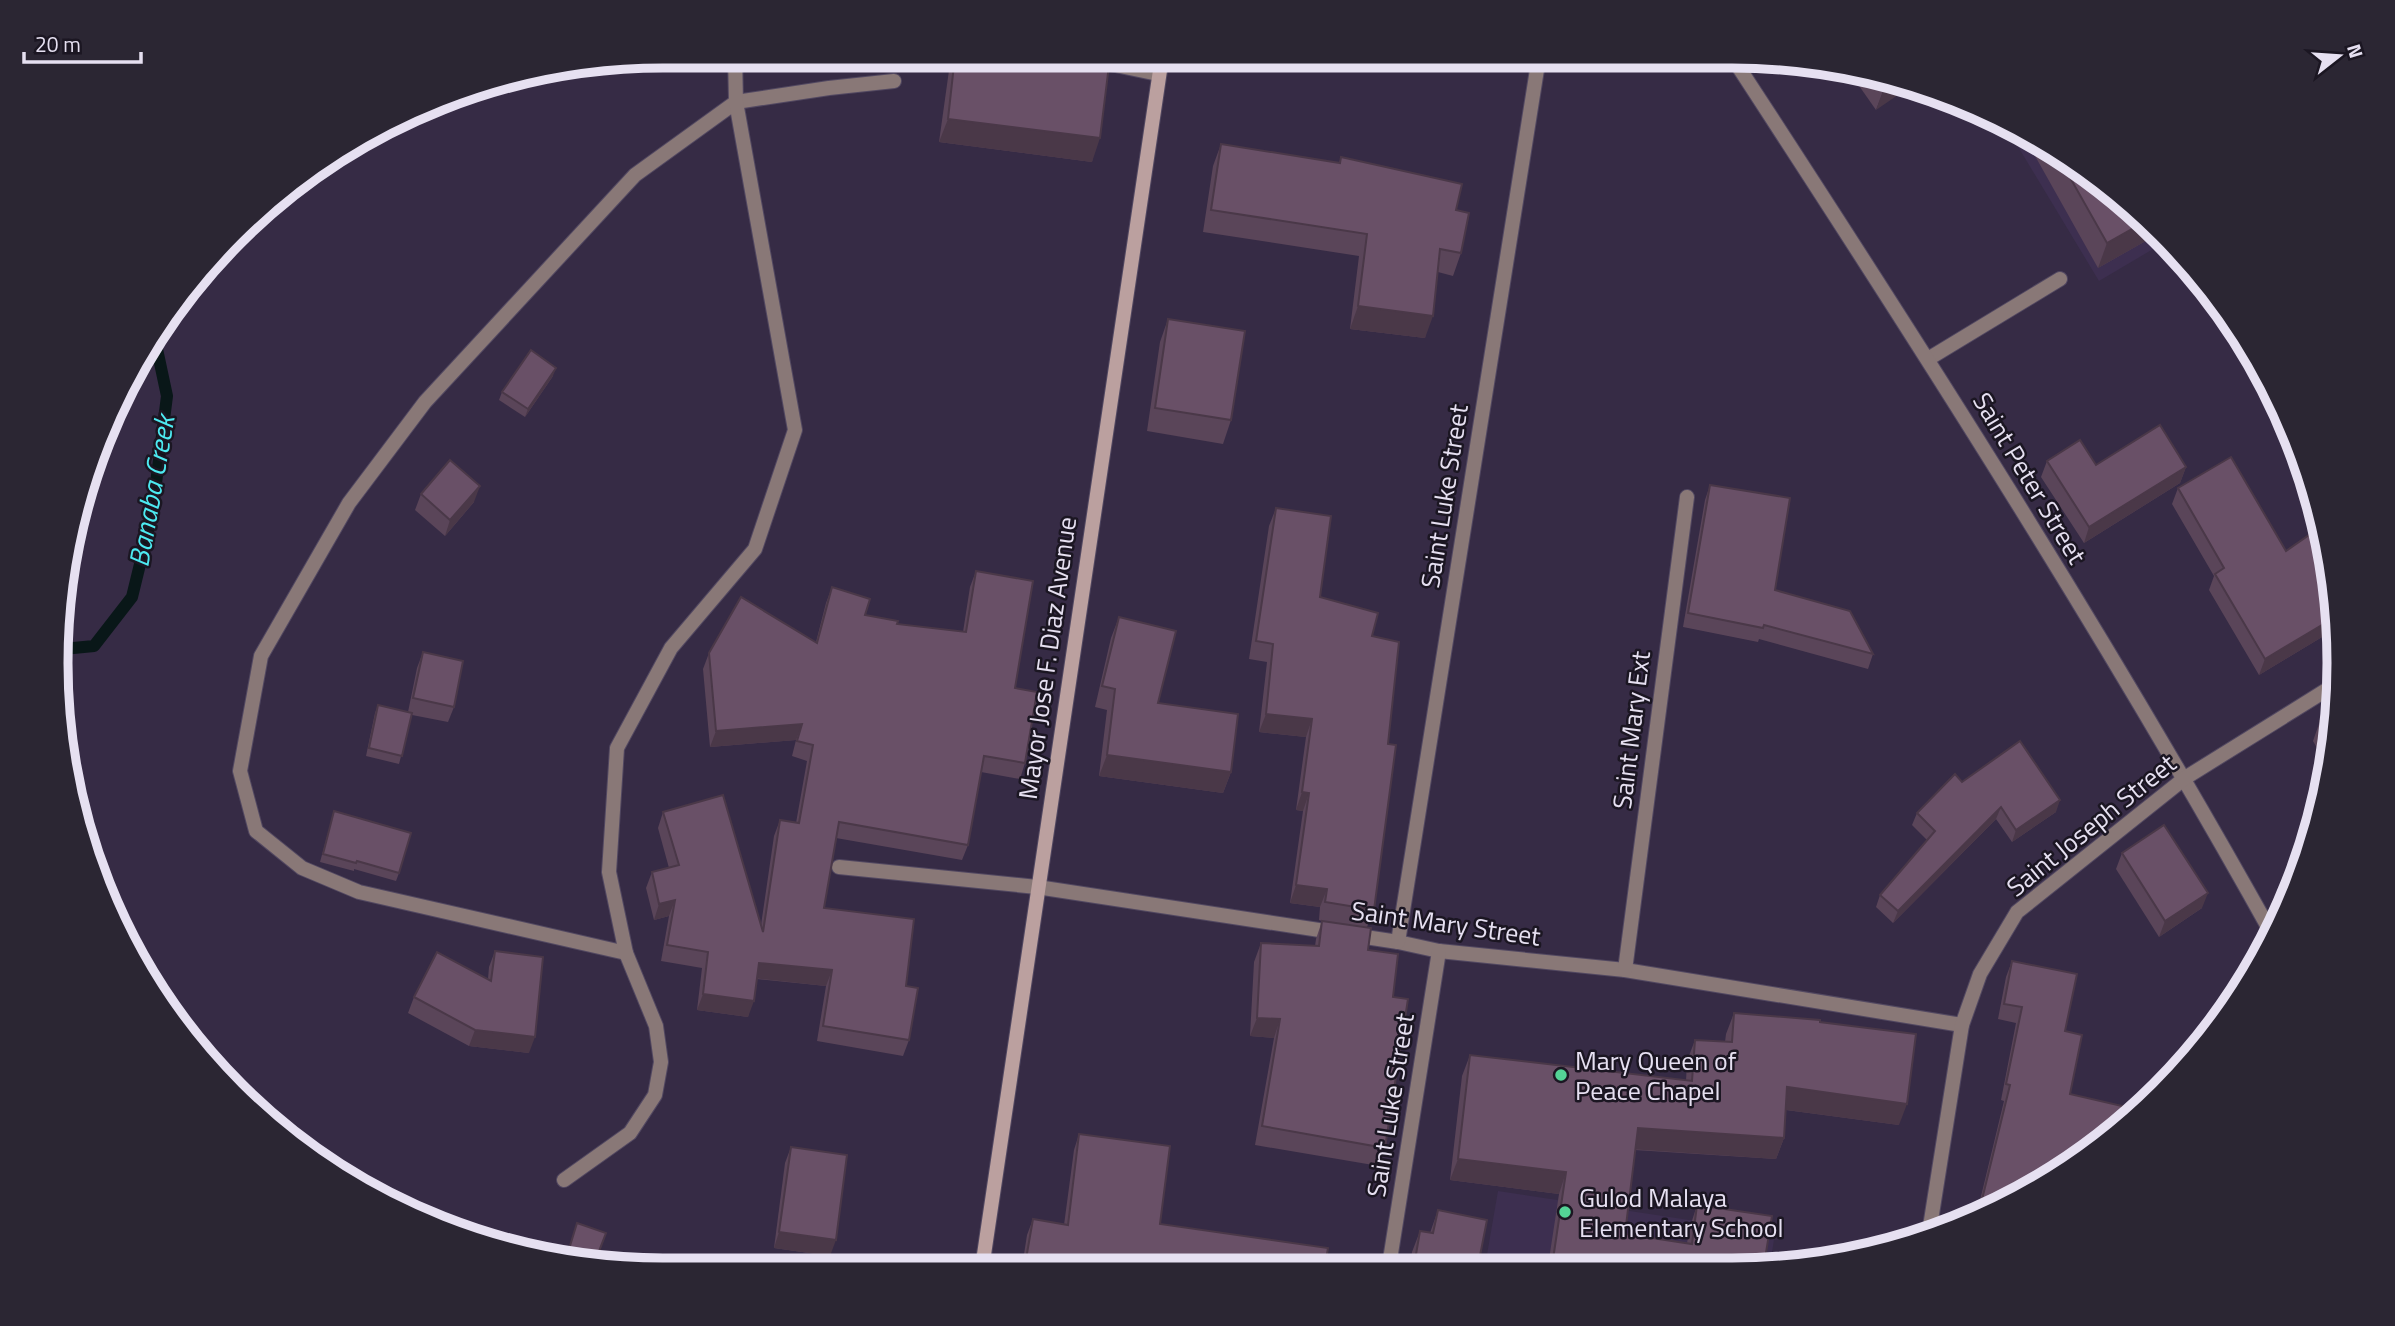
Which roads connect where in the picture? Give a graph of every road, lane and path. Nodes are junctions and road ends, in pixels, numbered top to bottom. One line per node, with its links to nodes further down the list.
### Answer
1 (735, 68): 8 (street)
2 (1130, 68): 6 (street)
3 (1159, 68): 6 (main road, Mayor Jose F. Diaz Avenue)
4 (1537, 68): 17 (street, Saint Luke Street)
5 (1739, 68): 10 (street, Saint Peter Street)
6 (1158, 74): 15 (main road, Mayor Jose F. Diaz Avenue)
7 (894, 81): 8 (street)
8 (736, 102): 19 (street); 19 (street)
9 (2060, 279): 10 (street)
10 (1928, 359): 13 (street, Saint Peter Street)
11 (1687, 497): 20 (street, Saint Mary Ext)
12 (2326, 691): 13 (street, Saint Joseph Street)
13 (2185, 779): 16 (street, Saint Peter Street); 21 (street, Saint Joseph Street)
14 (839, 867): 15 (street, Saint Mary Street)
15 (1037, 887): 17 (street, Saint Mary Street); 24 (main road, Mayor Jose F. Diaz Avenue)
16 (2266, 924)
17 (1398, 942): 18 (street, Saint Mary Street)
18 (1439, 951): 20 (street, Saint Mary Street); 25 (street, Saint Luke Street)
19 (626, 953): 22 (street)
20 (1625, 970): 21 (street, Saint Mary Street)
21 (1962, 1025): 23 (street, Saint Joseph Street)
22 (564, 1180)
23 (1932, 1223)
24 (983, 1258)
25 (1390, 1258)

